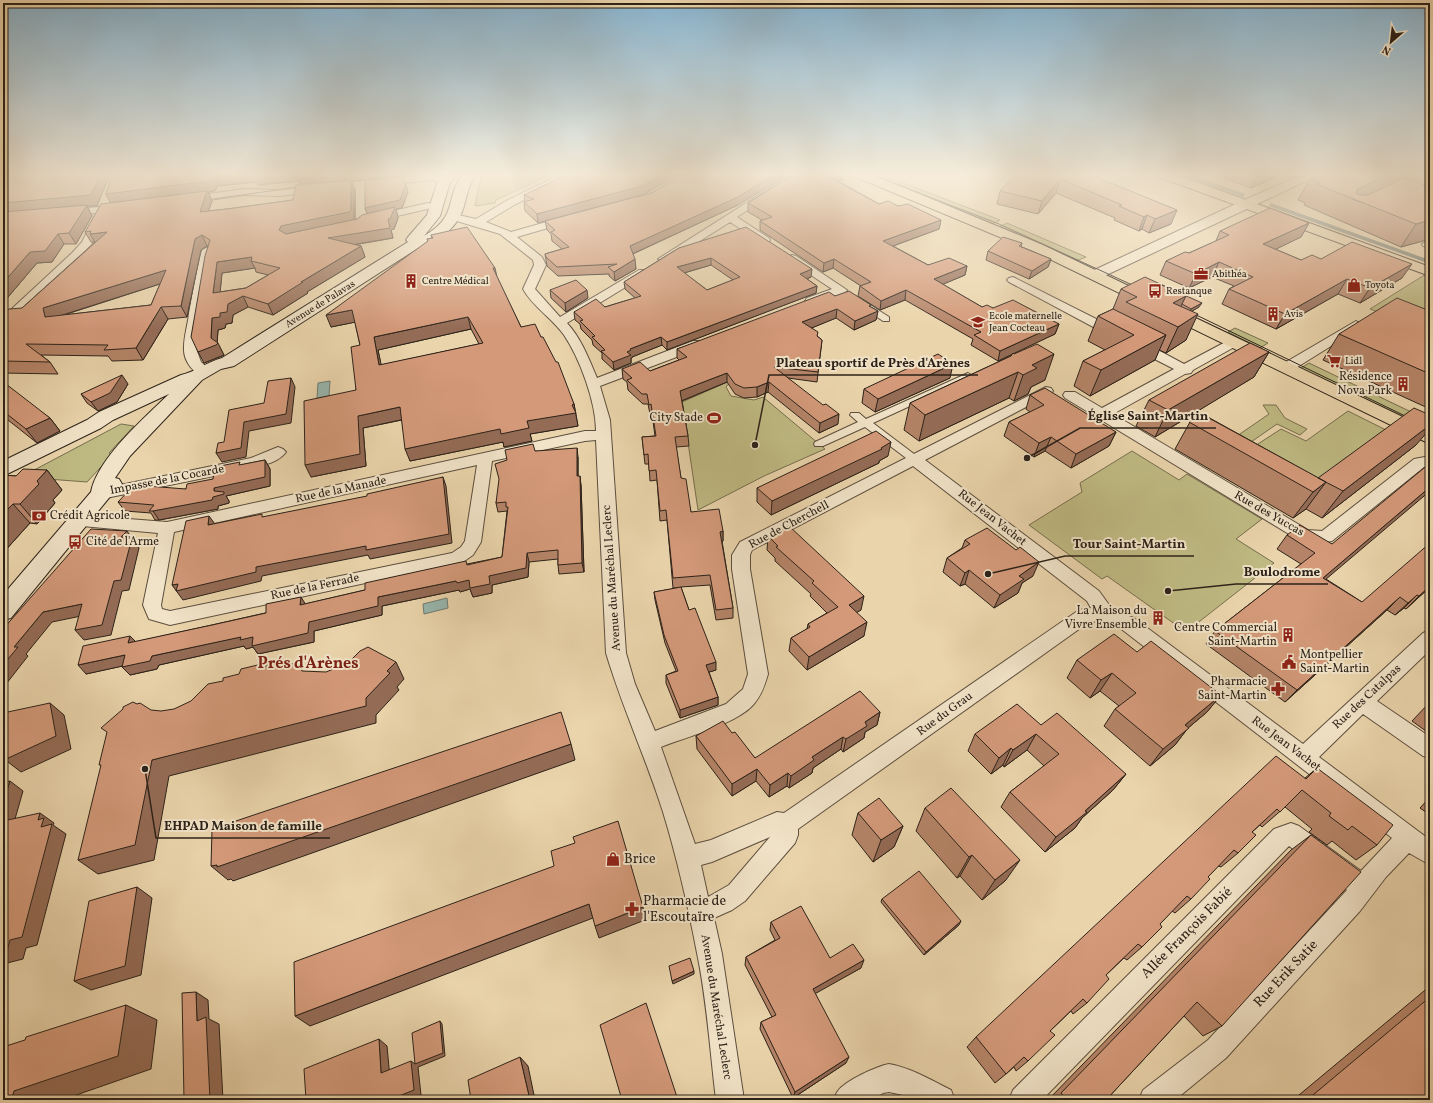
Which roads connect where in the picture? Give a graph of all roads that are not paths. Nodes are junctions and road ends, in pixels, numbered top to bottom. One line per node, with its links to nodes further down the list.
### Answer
1 (95, 225): 24 (street)
2 (357, 225): 12 (street)
3 (423, 225): 14 (main road, Avenue de Palavas)
4 (446, 225): 14 (main road, Avenue de Palavas)
5 (485, 225): 13 (street, Avenue du Maréchal Leclerc)
6 (547, 225): 13 (street)
7 (718, 225): 23 (street)
8 (742, 225): 19 (street)
9 (984, 225): 17 (main road)
10 (1201, 225): 17 (street)
11 (1304, 225): 16 (main road)
12 (349, 227)
13 (509, 236): 23 (street, Avenue du Maréchal Leclerc)
14 (413, 245): 27 (main road, Avenue de Palavas)
15 (208, 250): 30 (street)
16 (1430, 272)
17 (1095, 276): 26 (main road)
18 (1013, 280): 29 (street)
19 (848, 294): 20 (street); 22 (street)
20 (796, 307)
21 (1367, 317): 28 (street)
22 (886, 319)
23 (559, 322): 32 (street, Avenue du Maréchal Leclerc)
24 (3, 324)
25 (708, 340): 32 (street)
26 (1234, 342): 28 (main road); 29 (street)
27 (228, 362): 30 (main road, Avenue de Palavas); 36 (main road, Avenue de Palavas)
28 (1286, 368): 42 (main road)
29 (1186, 370): 37 (street)
30 (200, 374): 35 (main road); 36 (main road, Avenue de Palavas)
31 (968, 376): 39 (street)
32 (594, 384): 41 (street, Avenue du Maréchal Leclerc)
33 (1046, 391): 46 (street, Rue de Cherchell)
34 (1070, 395): 37 (street, Rue des Yuccas)
35 (141, 399): 36 (main road); 40 (main road)
36 (178, 403): 40 (main road); 49 (main road, Avenue de Palavas)
37 (1103, 414): 47 (street, Rue des Yuccas)
38 (855, 415): 39 (street)
39 (866, 423): 43 (street); 46 (street)
40 (94, 424): 48 (main road)
41 (603, 435): 45 (street, Rue de la Manade); 56 (street, Avenue du Maréchal Leclerc)
42 (1430, 438)
43 (819, 444)
44 (278, 452): 49 (street, Impasse de la Cocarde)
45 (485, 459): 51 (street, Rue de la Manade); 51 (street, Rue de la Ferrade)
46 (914, 459): 53 (street, Rue Jean Vachet); 56 (street, Rue de Cherchell)
47 (1430, 461)
48 (3, 469)
49 (101, 494): 50 (main road, Avenue de Palavas)
50 (77, 521): 51 (street, Rue de la Manade); 52 (main road, Avenue de Palavas)
51 (168, 528)
52 (3, 611)
53 (1106, 614): 58 (street, Rue Jean Vachet); 59 (street, Rue du Grau)
54 (1430, 638): 55 (street, Rue des Catalpas)
55 (1362, 702): 57 (street); 58 (street, Rue des Catalpas)
56 (649, 742): 62 (street, Avenue du Maréchal Leclerc)
57 (1430, 749)
58 (1304, 757): 60 (street, Rue Jean Vachet)
59 (787, 824): 62 (street, Rue du Grau); 64 (street)
60 (1409, 838): 61 (street, Rue Jean Vachet); 63 (street, Rue Erik Satie)
61 (1430, 854)
62 (687, 857): 64 (street, Avenue du Maréchal Leclerc)
63 (1363, 887): 68 (street, Allée François Fabié); 69 (street, Rue Erik Satie)
64 (700, 912): 65 (street, Avenue du Maréchal Leclerc)
65 (730, 1100)
66 (848, 1100): 67 (street)
67 (941, 1100)
68 (1023, 1100)
69 (1152, 1100)

